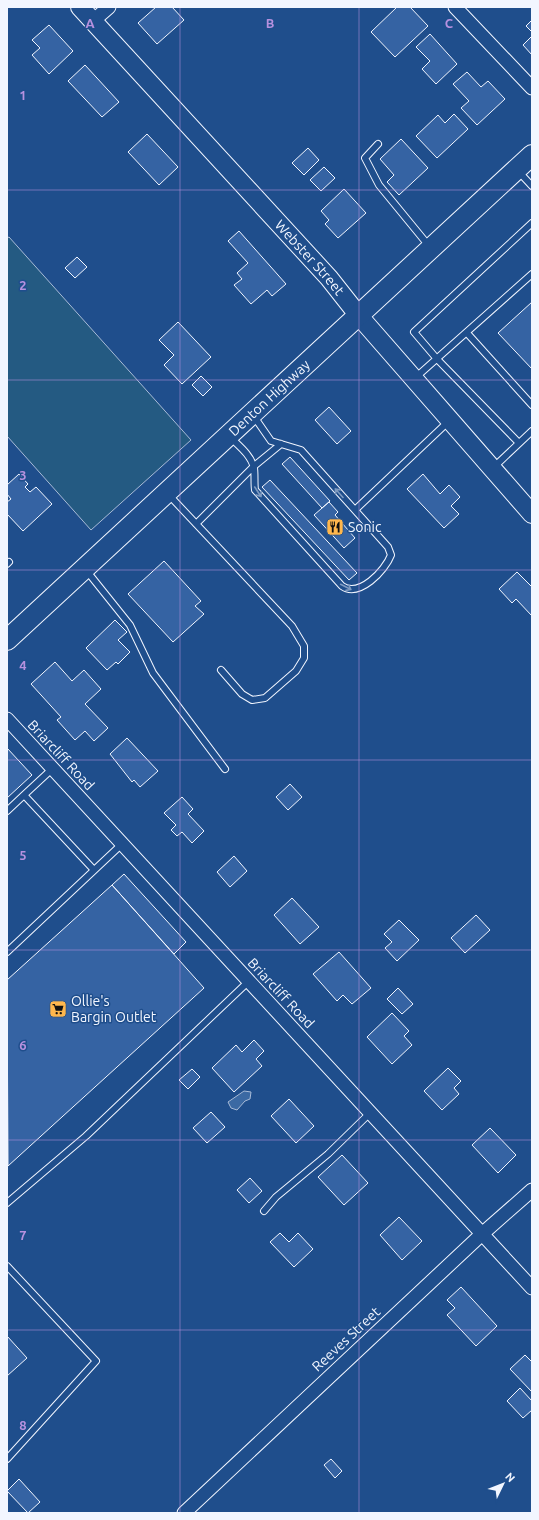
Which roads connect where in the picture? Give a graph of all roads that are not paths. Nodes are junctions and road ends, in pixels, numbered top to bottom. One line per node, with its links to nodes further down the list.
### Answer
1 (80, 7): 4 (street, Webster Street)
2 (109, 7): 4 (street)
3 (455, 7): 5 (street)
4 (93, 21): 13 (street, Webster Street)
5 (532, 88)
6 (378, 144): 11 (lane)
7 (532, 155): 8 (main road, Denton Highway)
8 (516, 170): 9 (lane); 11 (main road, Denton Highway)
9 (532, 186)
10 (532, 223): 15 (lane)
11 (431, 249): 13 (main road, Denton Highway)
12 (532, 274): 14 (lane)
13 (359, 316): 16 (street, Webster Street); 18 (main road, Denton Highway)
14 (467, 334): 15 (lane); 17 (lane)
15 (437, 359): 16 (lane); 23 (lane)
16 (415, 379): 19 (street, Webster Street)
17 (532, 405)
18 (252, 414): 21 (main road, Denton Highway); 22 (lane)
19 (450, 420): 25 (street, Webster Street); 28 (lane)
20 (532, 431): 23 (lane)
21 (229, 435): 24 (lane); 26 (main road, Denton Highway)
22 (280, 444): 24 (lane); 28 (lane, one-way to 22)
23 (518, 444): 25 (lane)
24 (253, 467): 28 (lane, one-way to 28); 29 (lane)
25 (492, 468): 27 (street, Webster Street)
26 (167, 493): 29 (lane); 30 (main road, Denton Highway)
27 (528, 507)
28 (355, 510)
29 (196, 524): 32 (lane)
30 (85, 568): 31 (main road, Denton Highway); 35 (lane)
31 (9, 634)
32 (222, 670)
33 (7, 720): 34 (street, Briarcliff Road)
34 (52, 769): 36 (lane); 38 (street, Briarcliff Road)
35 (225, 769)
36 (24, 795): 37 (lane); 39 (lane)
37 (7, 811)
38 (122, 844): 39 (lane); 41 (street, Briarcliff Road)
39 (94, 870): 40 (lane)
40 (7, 952)
41 (248, 981): 42 (street, Briarcliff Road); 44 (lane)
42 (370, 1113): 45 (lane); 46 (street, Briarcliff Road)
43 (532, 1190): 46 (street, Reeves Street)
44 (7, 1203)
45 (264, 1211)
46 (482, 1234): 48 (street, Briarcliff Road); 50 (street, Reeves Street)
47 (7, 1266): 49 (lane)
48 (532, 1288)
49 (7, 1459)
50 (184, 1513)

